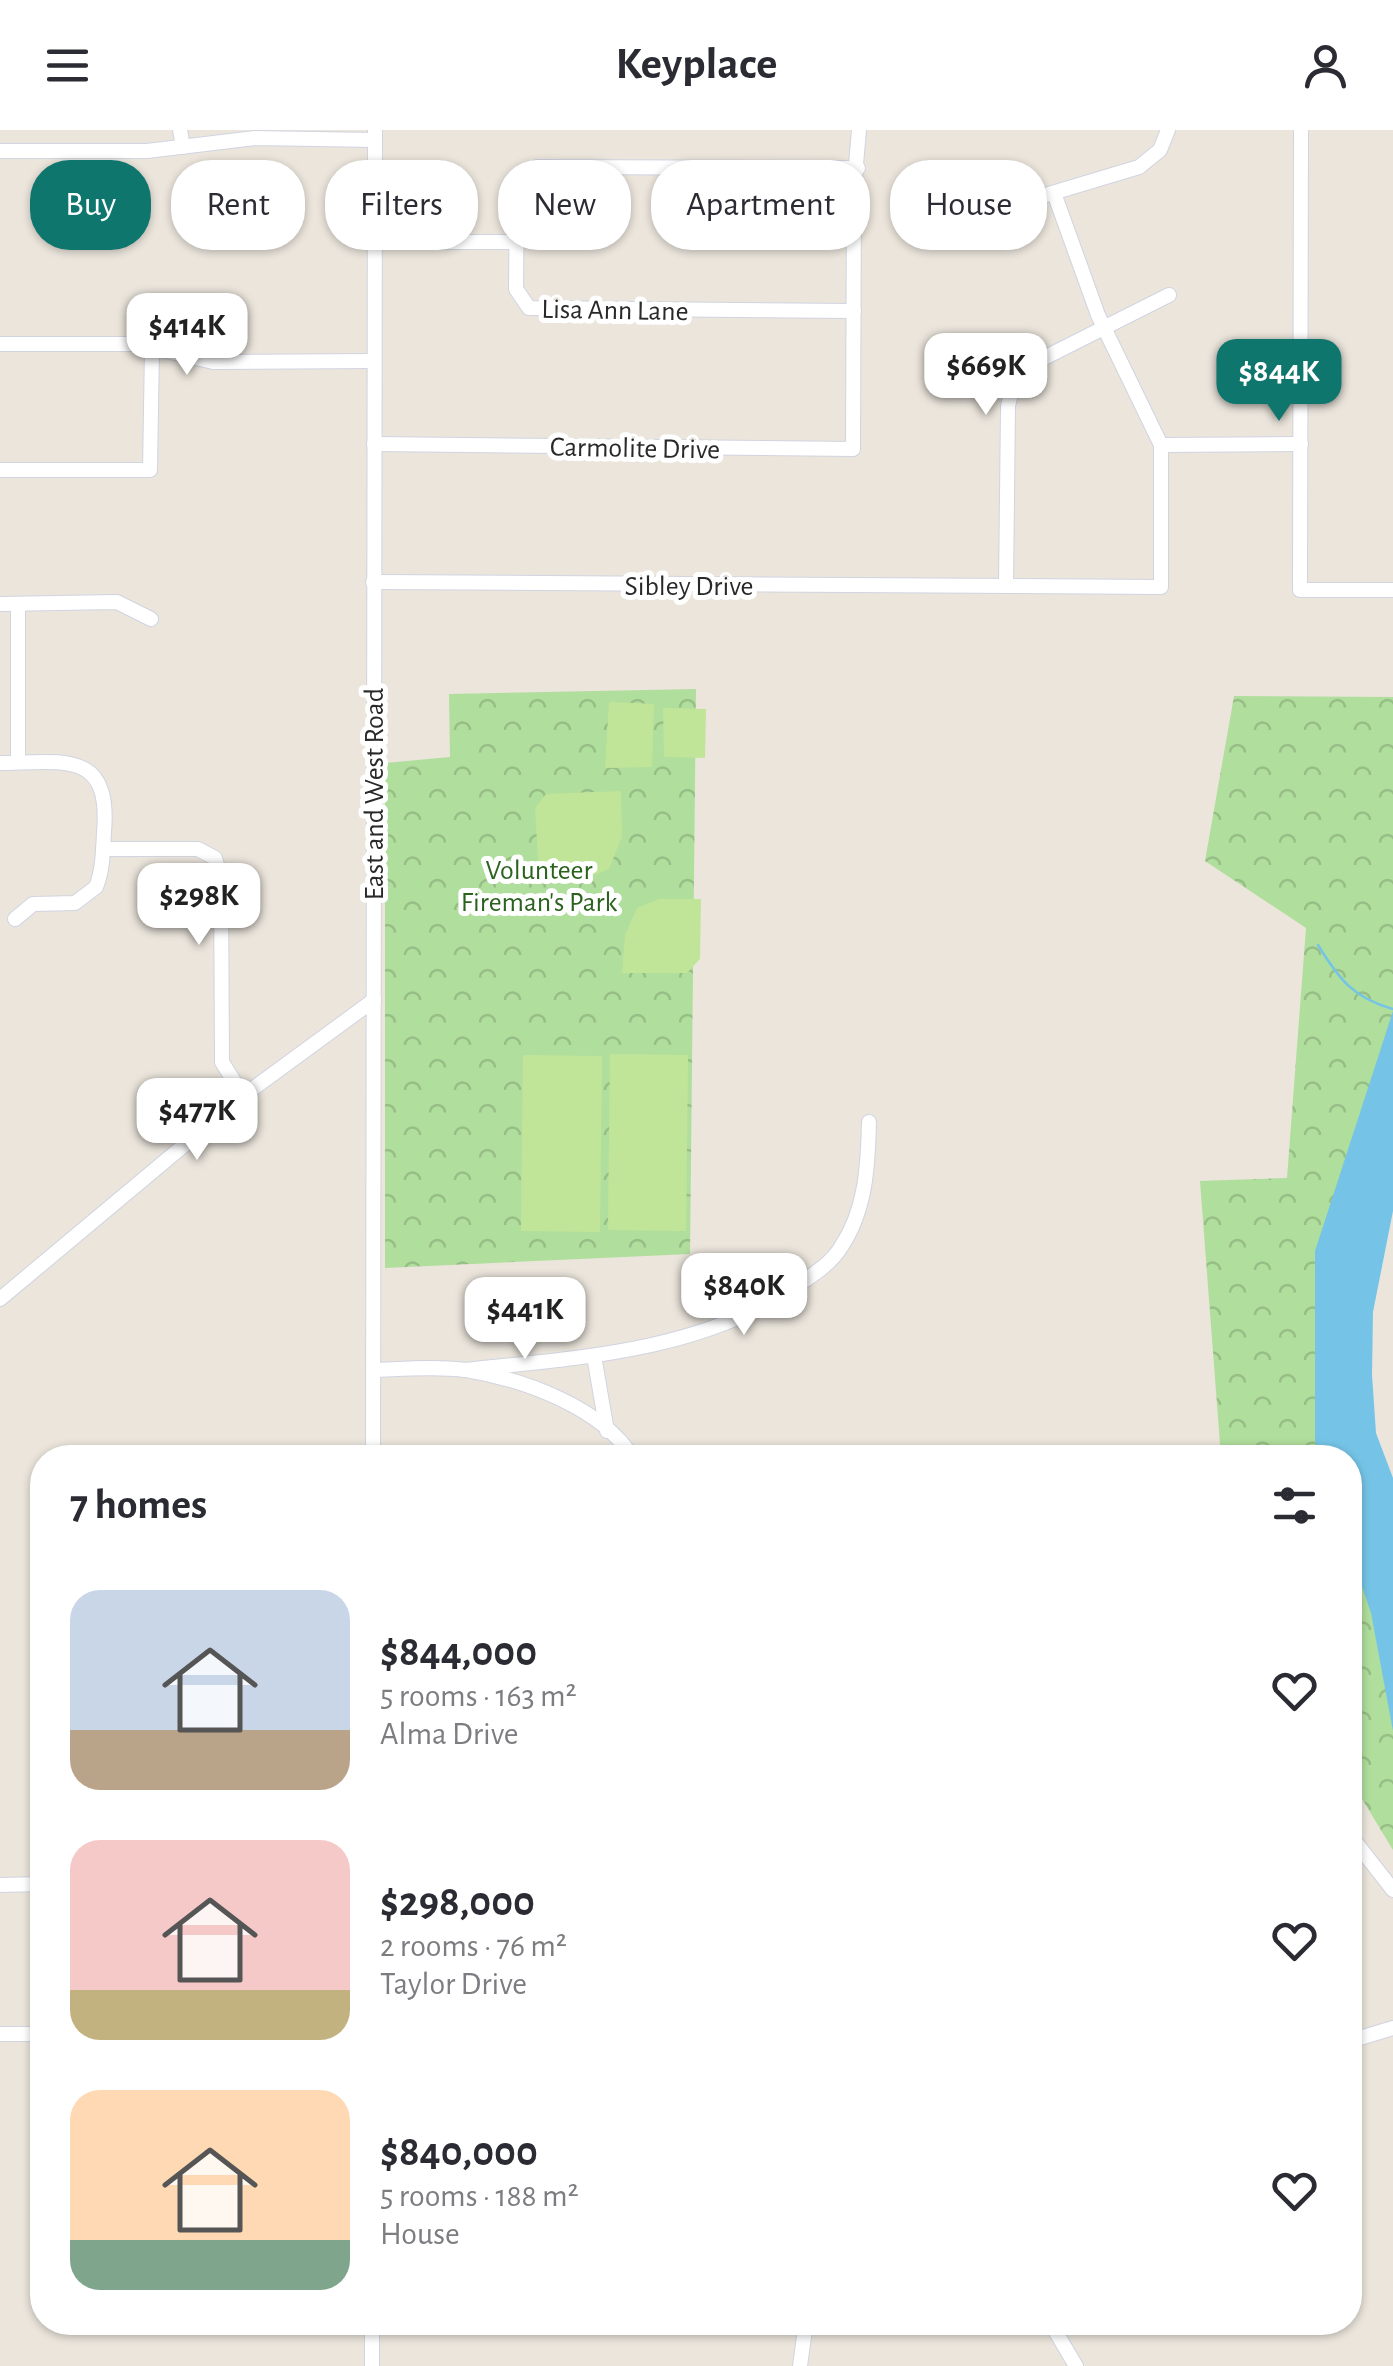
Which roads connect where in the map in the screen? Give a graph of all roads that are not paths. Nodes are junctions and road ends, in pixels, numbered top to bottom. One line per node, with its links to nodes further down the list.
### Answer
1 (180, 130): 6 (street)
2 (859, 130): 8 (street)
3 (1168, 130): 9 (street)
4 (1301, 130): 21 (street)
5 (375, 135): 6 (street)
6 (183, 146): 7 (street)
7 (0, 152)
8 (858, 160)
9 (1054, 193): 10 (street); 16 (street)
10 (1047, 195)
11 (375, 250): 19 (street, East and West Road)
12 (516, 250): 15 (street, Lisa Ann Lane)
13 (854, 250): 15 (street)
14 (1169, 295): 16 (street)
15 (854, 311): 20 (street, Carmolite Drive)
16 (1104, 328): 22 (street); 25 (street)
17 (0, 344): 18 (street)
18 (152, 348): 19 (street); 23 (street)
19 (374, 361): 20 (street, East and West Road)
20 (374, 444): 24 (street, East and West Road)
21 (1300, 444): 22 (street); 26 (street)
22 (1161, 446): 25 (street, Sibley Drive)
23 (0, 470)
24 (373, 582): 25 (street, Sibley Drive); 34 (street, East and West Road)
25 (1006, 586)
26 (1393, 590)
27 (0, 604): 28 (street)
28 (18, 604): 29 (street); 31 (street)
29 (151, 618)
30 (0, 762): 31 (street)
31 (18, 762): 32 (street)
32 (103, 849): 33 (street); 35 (street)
33 (14, 919)
34 (374, 1000): 35 (street); 39 (street, East and West Road)
35 (243, 1096): 37 (street)
36 (869, 1122): 38 (street)
37 (0, 1299)
38 (594, 1356): 40 (street); 41 (street)
39 (372, 1370): 40 (street); 42 (street, East and West Road)
40 (464, 1370): 41 (street)
41 (607, 1430): 43 (street)
42 (372, 1445)
43 (621, 1445)
44 (1362, 1850): 47 (street)
45 (30, 1884): 46 (street)
46 (0, 1885)
47 (1393, 1890)
48 (1393, 2028): 51 (street)
49 (0, 2034): 50 (street)
50 (30, 2034)
51 (1362, 2037)
52 (372, 2335): 55 (street)
53 (804, 2335): 56 (street)
54 (1058, 2335): 57 (street)
55 (372, 2366)
56 (800, 2366)
57 (1076, 2366)

